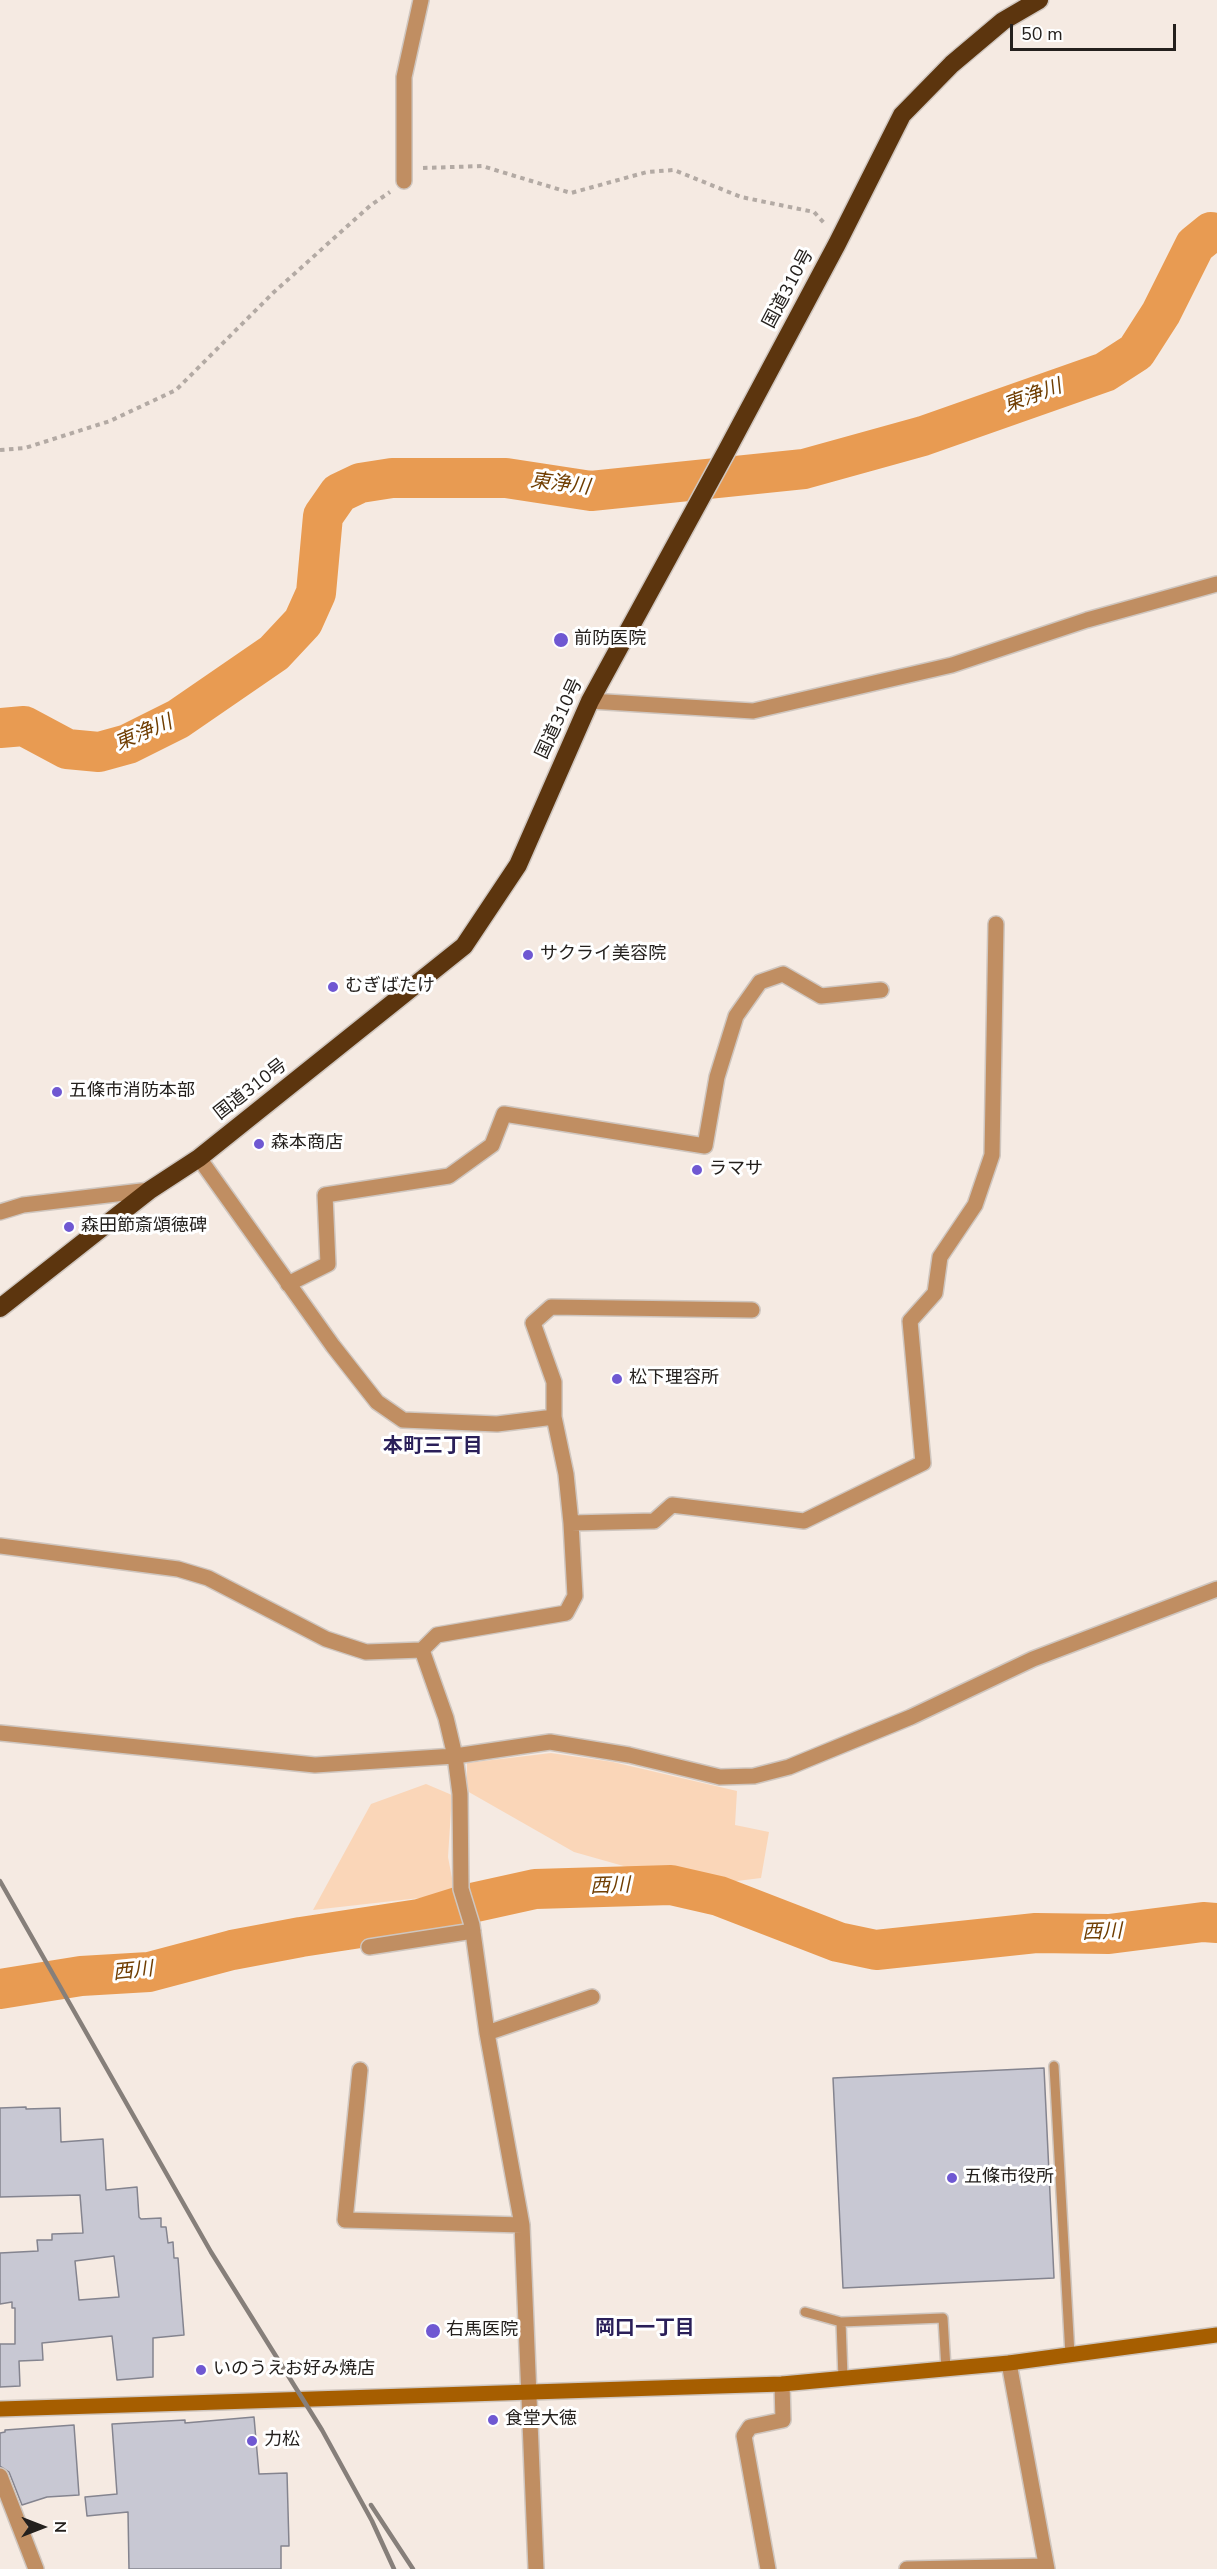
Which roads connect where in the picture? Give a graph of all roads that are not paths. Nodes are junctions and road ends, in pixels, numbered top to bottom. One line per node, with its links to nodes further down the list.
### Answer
1 (421, 0): 3 (street)
2 (1039, 0): 5 (highway, 国道310号)
3 (404, 181)
4 (1217, 584): 5 (street)
5 (590, 701): 8 (highway, 国道310号)
6 (996, 924): 15 (street)
7 (881, 990): 11 (street)
8 (199, 1158): 9 (highway, 国道310号); 11 (street)
9 (150, 1190): 10 (street); 12 (highway, 国道310号)
10 (0, 1212)
11 (288, 1284): 14 (street)
12 (0, 1308)
13 (753, 1310): 14 (street)
14 (554, 1417): 15 (street)
15 (571, 1523): 18 (street)
16 (0, 1546): 18 (street)
17 (1217, 1589): 20 (street)
18 (422, 1650): 20 (street)
19 (0, 1733): 20 (street)
20 (455, 1756): 21 (street)
21 (472, 1928): 22 (street); 24 (street)
22 (369, 1947)
23 (592, 1996): 24 (street)
24 (487, 2033): 27 (street)
25 (1054, 2066): 31 (lane)
26 (360, 2070): 27 (street)
27 (522, 2225): 36 (street)
28 (805, 2312): 29 (lane)
29 (841, 2322): 33 (lane); 34 (lane)
30 (1217, 2335): 31 (street)
31 (1070, 2355): 32 (street)
32 (1009, 2362): 33 (street); 39 (street)
33 (946, 2369): 34 (street)
34 (843, 2378): 35 (street)
35 (782, 2384): 36 (street); 42 (street)
36 (528, 2393): 37 (street); 41 (street)
37 (0, 2409)
38 (0, 2476): 40 (street)
39 (1046, 2567): 43 (street)
40 (36, 2569)
41 (536, 2569)
42 (768, 2569)
43 (907, 2569)

